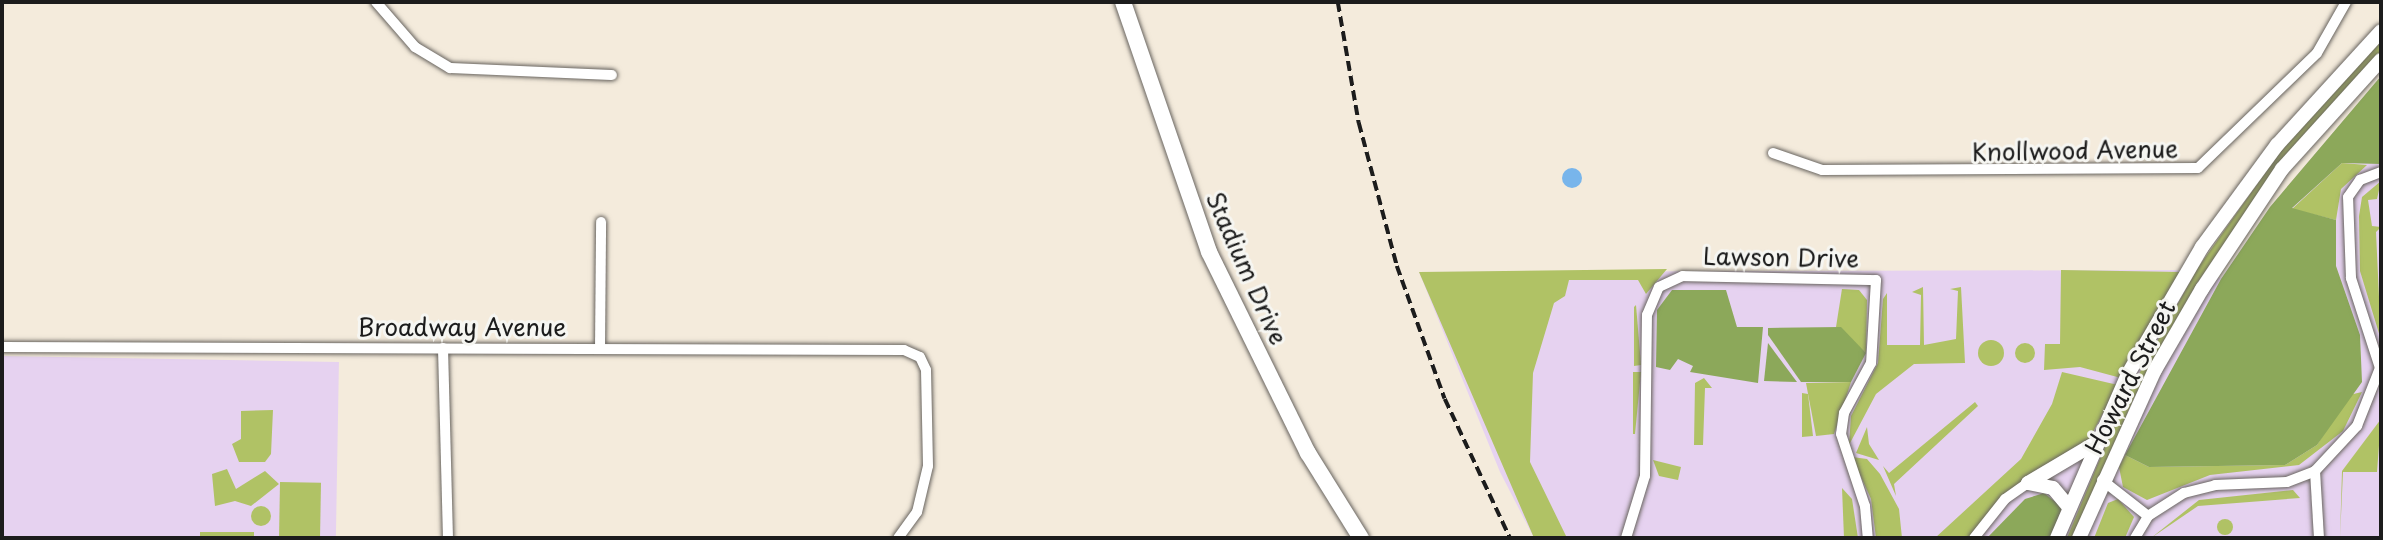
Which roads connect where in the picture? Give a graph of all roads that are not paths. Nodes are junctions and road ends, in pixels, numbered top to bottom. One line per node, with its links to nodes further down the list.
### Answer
1 (376, 2): 6 (street)
2 (1123, 2): 21 (main road, Stadium Drive)
3 (2346, 2): 7 (street, Knollwood Avenue)
4 (2381, 31): 13 (street)
5 (2381, 60): 15 (street, Howard Street)
6 (612, 75)
7 (1773, 153)
8 (2381, 172): 14 (street)
9 (601, 222): 12 (street)
10 (2, 347): 11 (street, Broadway Avenue)
11 (443, 348): 12 (street, Broadway Avenue); 19 (street)
12 (600, 349): 20 (street, Broadway Avenue)
13 (2105, 424): 16 (street); 17 (street)
14 (2315, 471): 18 (street); 28 (street)
15 (2102, 480): 18 (street); 26 (street, Howard Street)
16 (2028, 483): 17 (street); 24 (street)
17 (2070, 508): 25 (street)
18 (2148, 516): 27 (street)
19 (448, 538)
20 (898, 538)
21 (1361, 538)
22 (1626, 538): 23 (street, Lawson Drive)
23 (1868, 538)
24 (1974, 538)
25 (2057, 538)
26 (2079, 538)
27 (2134, 538)
28 (2319, 538)

